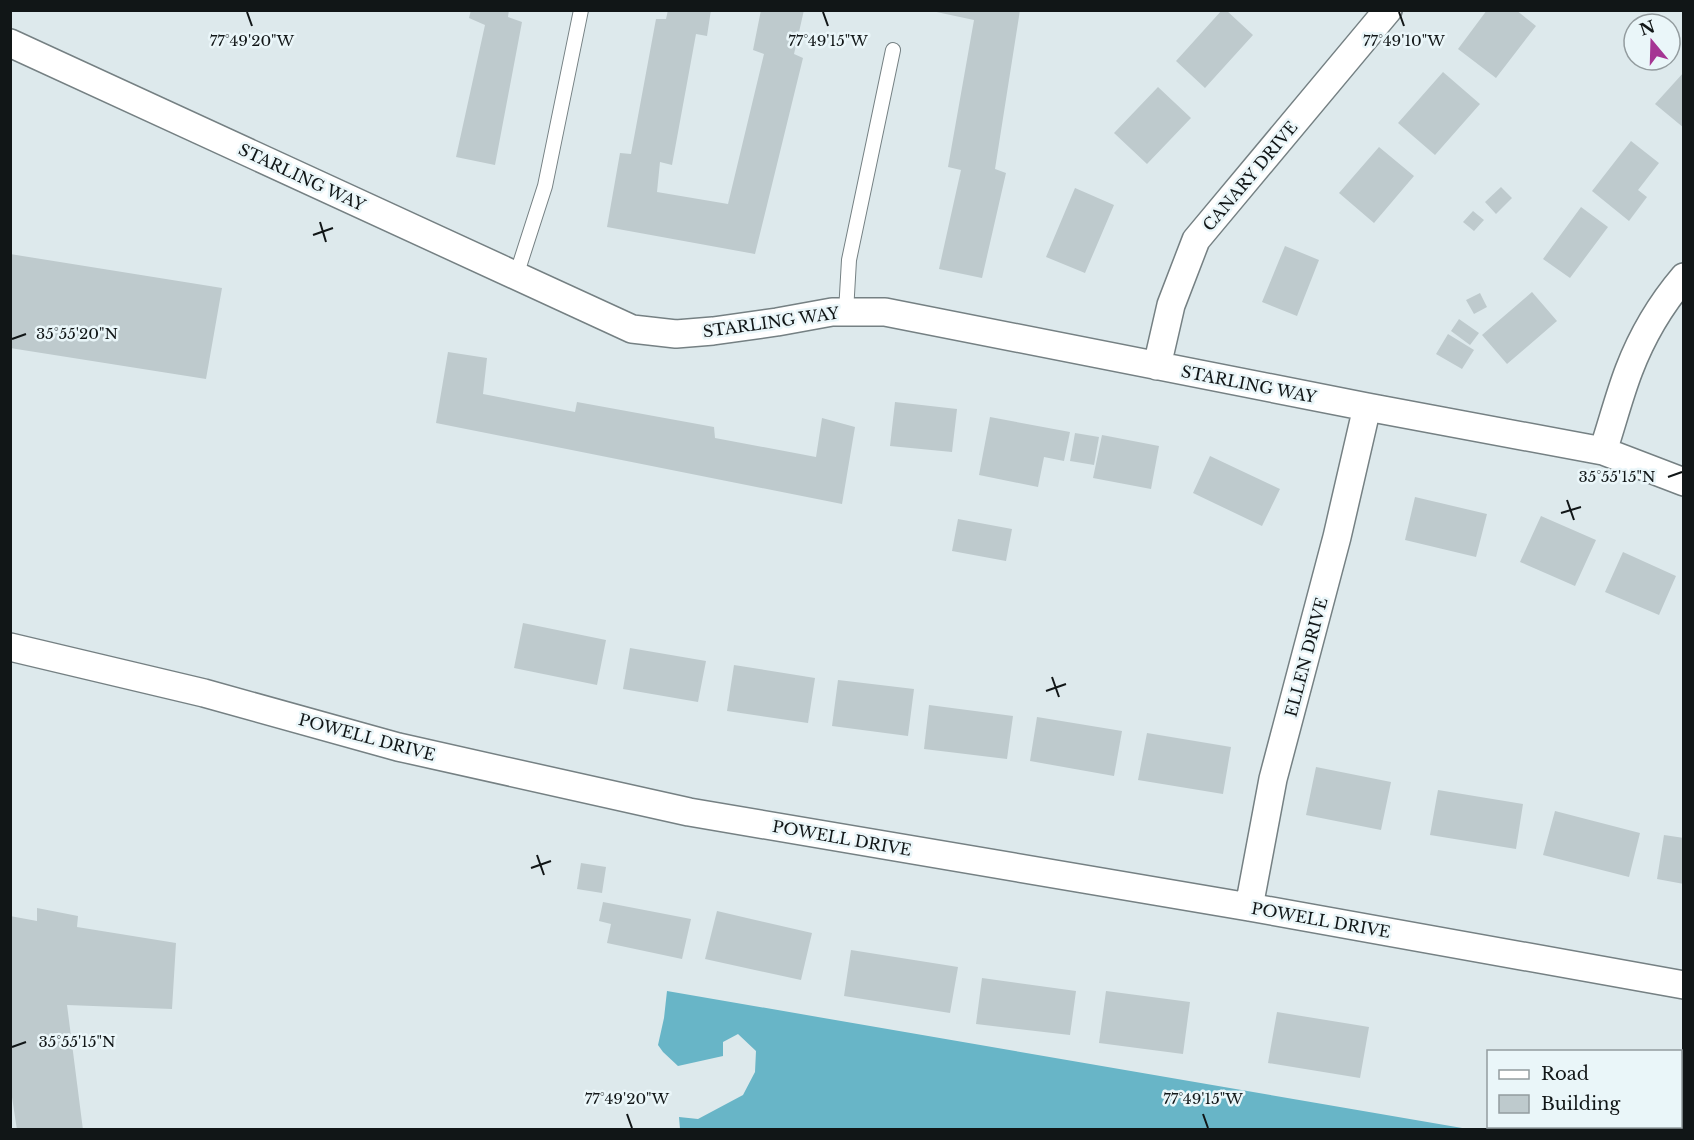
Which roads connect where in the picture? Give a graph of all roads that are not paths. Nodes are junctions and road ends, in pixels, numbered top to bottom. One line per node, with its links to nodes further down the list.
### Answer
1 (581, 10): 5 (lane)
2 (1388, 10): 8 (street, CANARY DRIVE)
3 (10, 42): 5 (street, STARLING WAY)
4 (893, 50): 7 (lane)
5 (516, 276): 7 (street, STARLING WAY)
6 (1683, 277): 10 (street)
7 (846, 312): 8 (street, STARLING WAY)
8 (1157, 366): 9 (street, STARLING WAY)
9 (1367, 407): 10 (street, STARLING WAY); 13 (street, ELLEN DRIVE)
10 (1604, 450): 11 (street, STARLING WAY)
11 (1683, 482)
12 (10, 647): 13 (street, POWELL DRIVE)
13 (1249, 908): 14 (street, POWELL DRIVE)
14 (1683, 985)

